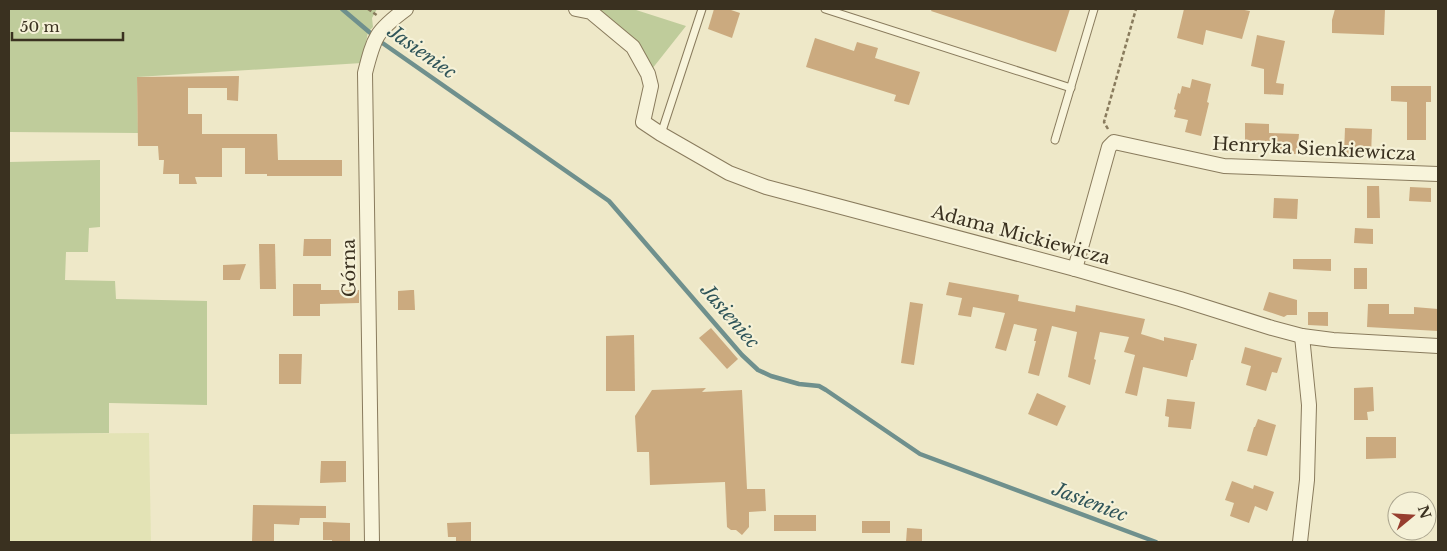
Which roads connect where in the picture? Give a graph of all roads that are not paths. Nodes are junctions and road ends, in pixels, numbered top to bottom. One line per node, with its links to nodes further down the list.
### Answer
1 (406, 9): 13 (street, Górna)
2 (576, 9): 7 (street, Adama Mickiewicza)
3 (702, 9): 7 (lane)
4 (825, 9): 6 (lane)
5 (1094, 9): 6 (lane)
6 (1071, 88): 8 (lane)
7 (661, 134): 10 (street, Adama Mickiewicza)
8 (1055, 140)
9 (1438, 174): 10 (street, Henryka Sienkiewicza)
10 (1074, 268): 11 (street, Adama Mickiewicza)
11 (1302, 336): 12 (street, Adama Mickiewicza); 14 (street)
12 (1438, 346)
13 (372, 542)
14 (1300, 542)

